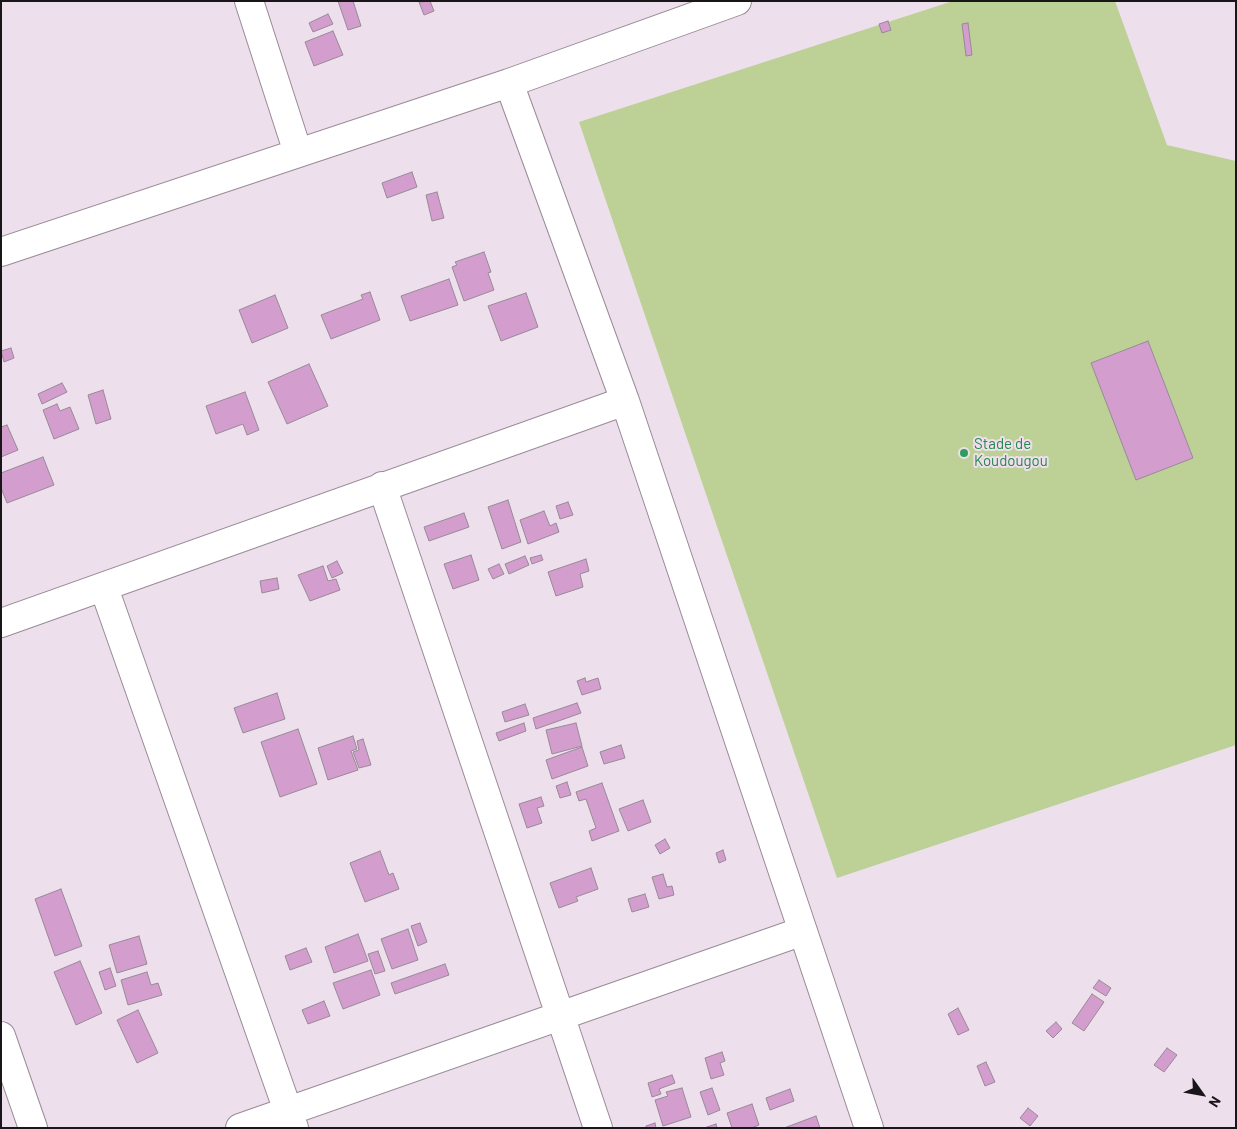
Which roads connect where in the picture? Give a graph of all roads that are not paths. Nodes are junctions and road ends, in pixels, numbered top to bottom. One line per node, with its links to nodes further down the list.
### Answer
1 (249, 1): 4 (street)
2 (737, 1): 3 (street)
3 (509, 83): 4 (street); 6 (street)
4 (298, 153): 5 (street)
5 (1, 252)
6 (626, 401): 7 (street); 10 (street)
7 (382, 486): 8 (street); 11 (street)
8 (104, 588): 9 (street); 13 (street)
9 (1, 623)
10 (803, 931): 11 (street); 17 (street)
11 (560, 1015): 13 (street); 16 (street)
12 (1, 1036): 14 (street)
13 (291, 1120): 15 (street)
14 (33, 1128)
15 (240, 1128)
16 (598, 1128)
17 (869, 1128)

